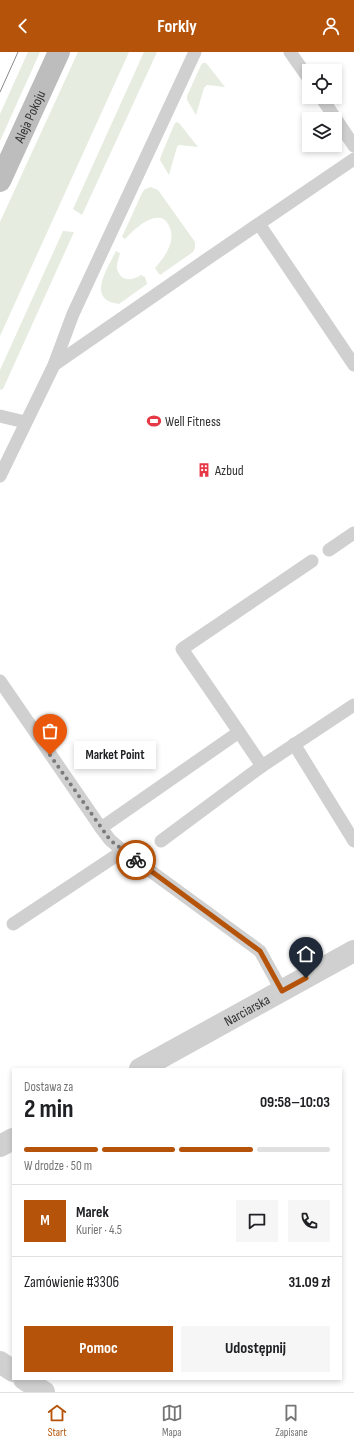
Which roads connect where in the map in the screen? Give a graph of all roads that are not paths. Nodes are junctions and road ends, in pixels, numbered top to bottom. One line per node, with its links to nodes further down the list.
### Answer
1 (59, 52): 8 (main road, Aleja Pokoju)
2 (195, 52): 10 (lane)
3 (290, 52): 4 (lane)
4 (302, 69)
5 (326, 104): 6 (lane)
6 (354, 146)
7 (354, 160): 9 (lane)
8 (0, 181)
9 (259, 224): 10 (lane); 11 (lane)
10 (54, 365): 13 (lane)
11 (354, 365)
12 (0, 416): 13 (lane)
13 (25, 422): 14 (lane)
14 (0, 476)
15 (354, 533): 16 (lane)
16 (329, 550)
17 (312, 561): 20 (lane)
18 (0, 681): 23 (lane)
19 (354, 705): 21 (lane)
20 (239, 732): 22 (lane); 23 (lane)
21 (294, 744): 22 (lane); 25 (lane)
22 (262, 766): 24 (lane)
23 (101, 828): 26 (lane)
24 (161, 841)
25 (354, 841)
26 (123, 851): 27 (lane); 29 (lane)
27 (13, 924)
28 (354, 951): 29 (street, Narciarska)
29 (282, 991): 30 (street, Narciarska)
30 (142, 1068)
31 (12, 1140): 32 (street)
32 (0, 1146)
33 (0, 1362): 34 (street)
34 (12, 1370)
35 (26, 1380): 36 (street)
36 (44, 1392)

